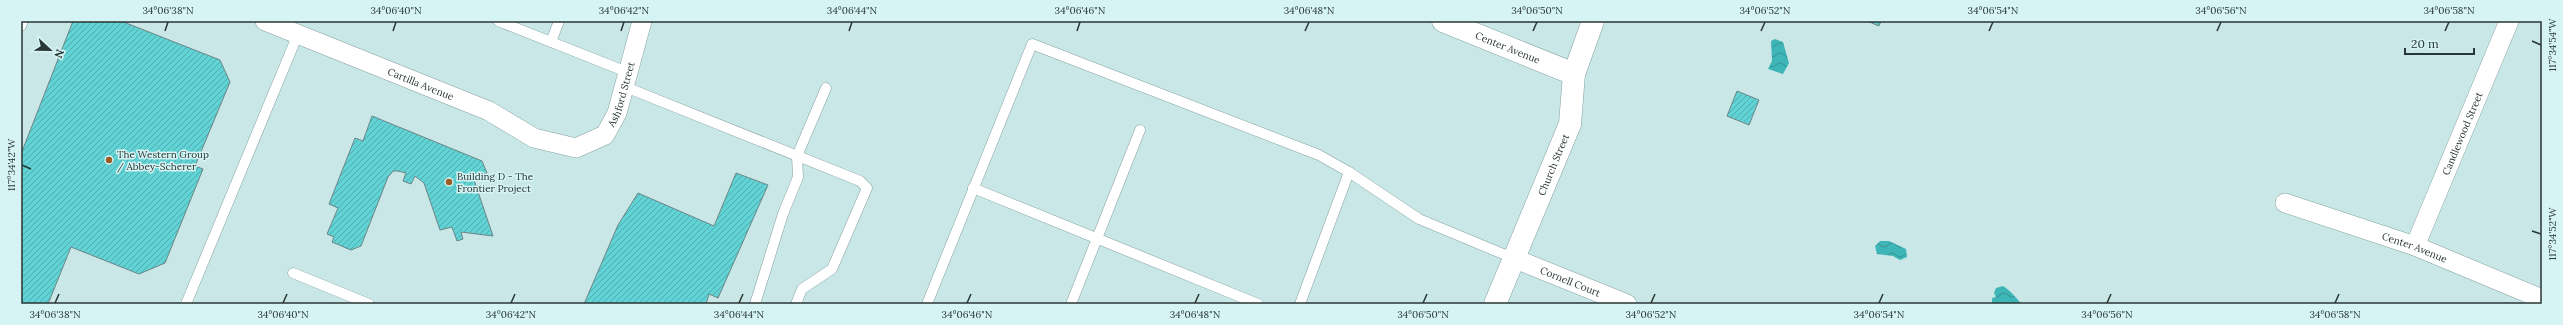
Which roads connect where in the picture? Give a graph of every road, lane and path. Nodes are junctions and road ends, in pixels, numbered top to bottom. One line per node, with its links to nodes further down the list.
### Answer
1 (23, 21): 9 (lane)
2 (265, 21): 10 (street, Cartilla Avenue)
3 (498, 21): 11 (lane)
4 (559, 21): 11 (lane)
5 (642, 21): 13 (street, Ashford Street)
6 (1443, 21): 12 (street, Center Avenue)
7 (1593, 21): 12 (street, Church Street)
8 (2510, 21): 22 (street, Candlewood Street)
9 (21, 26)
10 (298, 34): 16 (street, Cartilla Avenue); 26 (lane)
11 (550, 42): 13 (lane)
12 (1574, 74): 23 (street, Church Street)
13 (625, 79): 16 (street, Ashford Street); 17 (lane)
14 (826, 88): 17 (lane)
15 (1140, 130): 21 (lane)
16 (576, 148)
17 (797, 156): 28 (lane); 29 (lane)
18 (1349, 172): 19 (lane); 23 (lane); 33 (lane)
19 (973, 188): 21 (lane); 30 (lane)
20 (2285, 203): 22 (street, Center Avenue)
21 (1098, 238): 31 (lane); 32 (lane)
22 (2415, 246): 25 (street, Center Avenue)
23 (1513, 258): 34 (street, Church Street); 35 (street, Cornell Court)
24 (293, 273): 27 (lane)
25 (2542, 298)
26 (186, 304)
27 (369, 304)
28 (755, 304)
29 (796, 304)
30 (927, 304)
31 (1071, 304)
32 (1258, 304)
33 (1300, 304)
34 (1495, 304)
35 (1628, 304)

